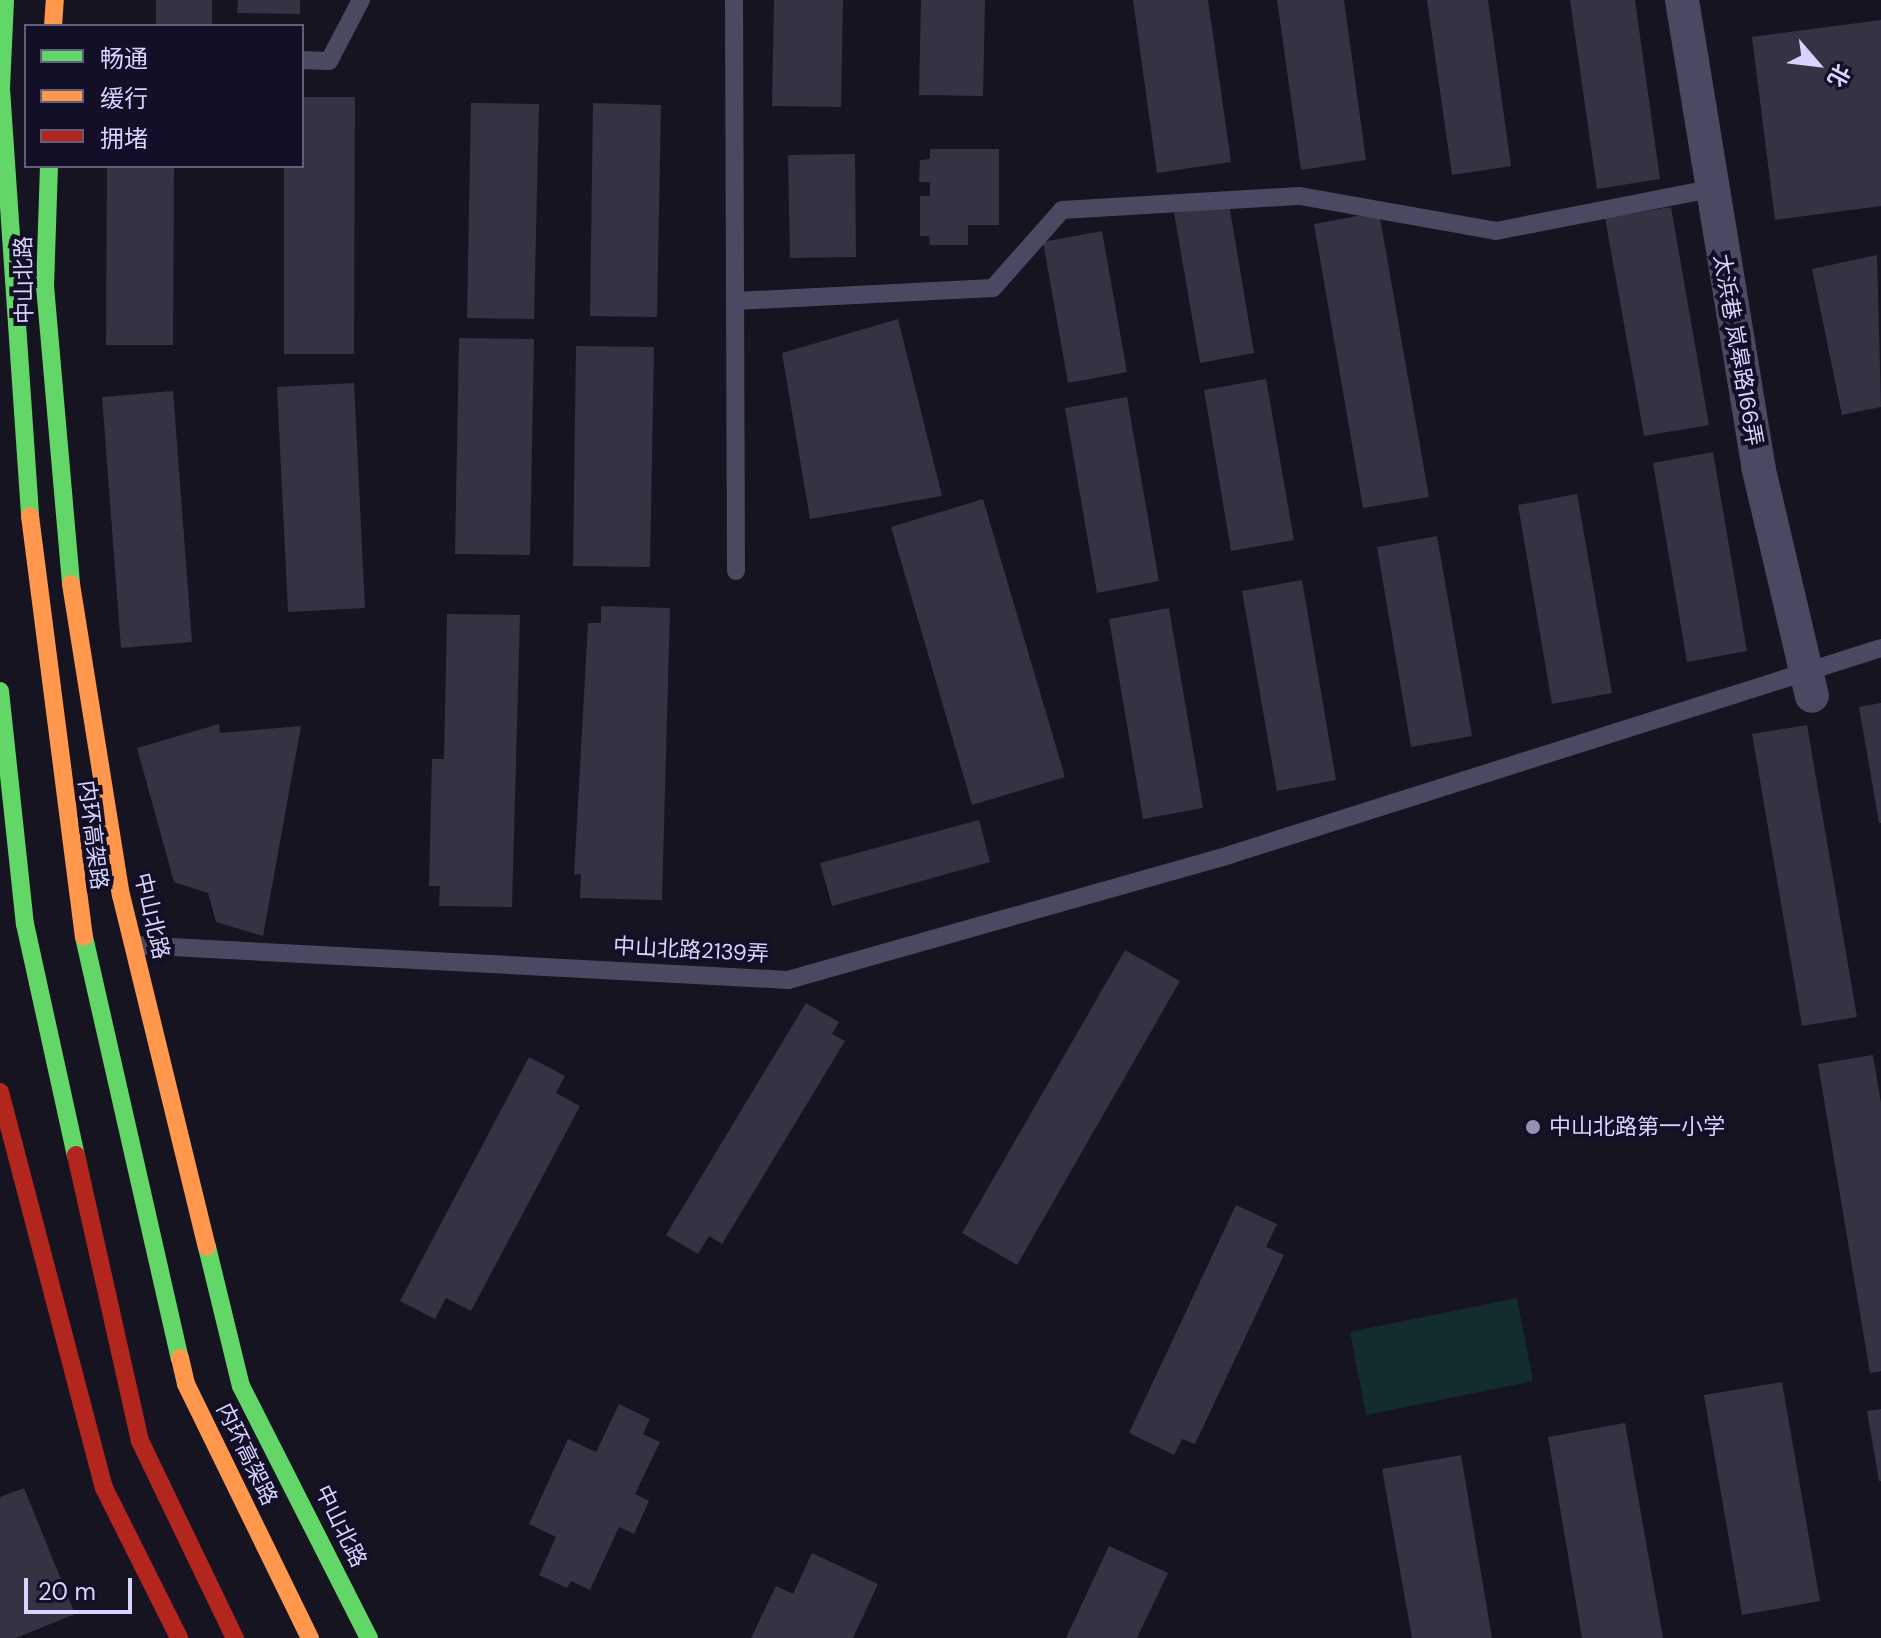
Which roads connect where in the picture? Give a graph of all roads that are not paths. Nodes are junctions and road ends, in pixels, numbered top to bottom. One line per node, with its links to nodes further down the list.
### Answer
1 (5, 0): 19 (main road, 内环高架路)
2 (55, 0): 6 (main road)
3 (361, 0): 7 (lane)
4 (734, 0): 10 (lane)
5 (1682, 0): 9 (street, 太浜巷 岚皋路166弄)
6 (53, 24)
7 (304, 60)
8 (49, 168): 15 (main road, 中山北路)
9 (1711, 189): 10 (lane); 13 (street, 太浜巷 岚皋路166弄)
10 (736, 301): 11 (lane)
11 (736, 571)
12 (1881, 648): 13 (lane, 中山北路2139弄)
13 (1809, 682): 15 (lane, 中山北路2139弄)
14 (0, 691): 18 (main road)
15 (133, 944): 20 (main road, 中山北路)
16 (0, 1092): 17 (main road)
17 (179, 1638)
18 (235, 1638)
19 (310, 1638)
20 (369, 1638)

